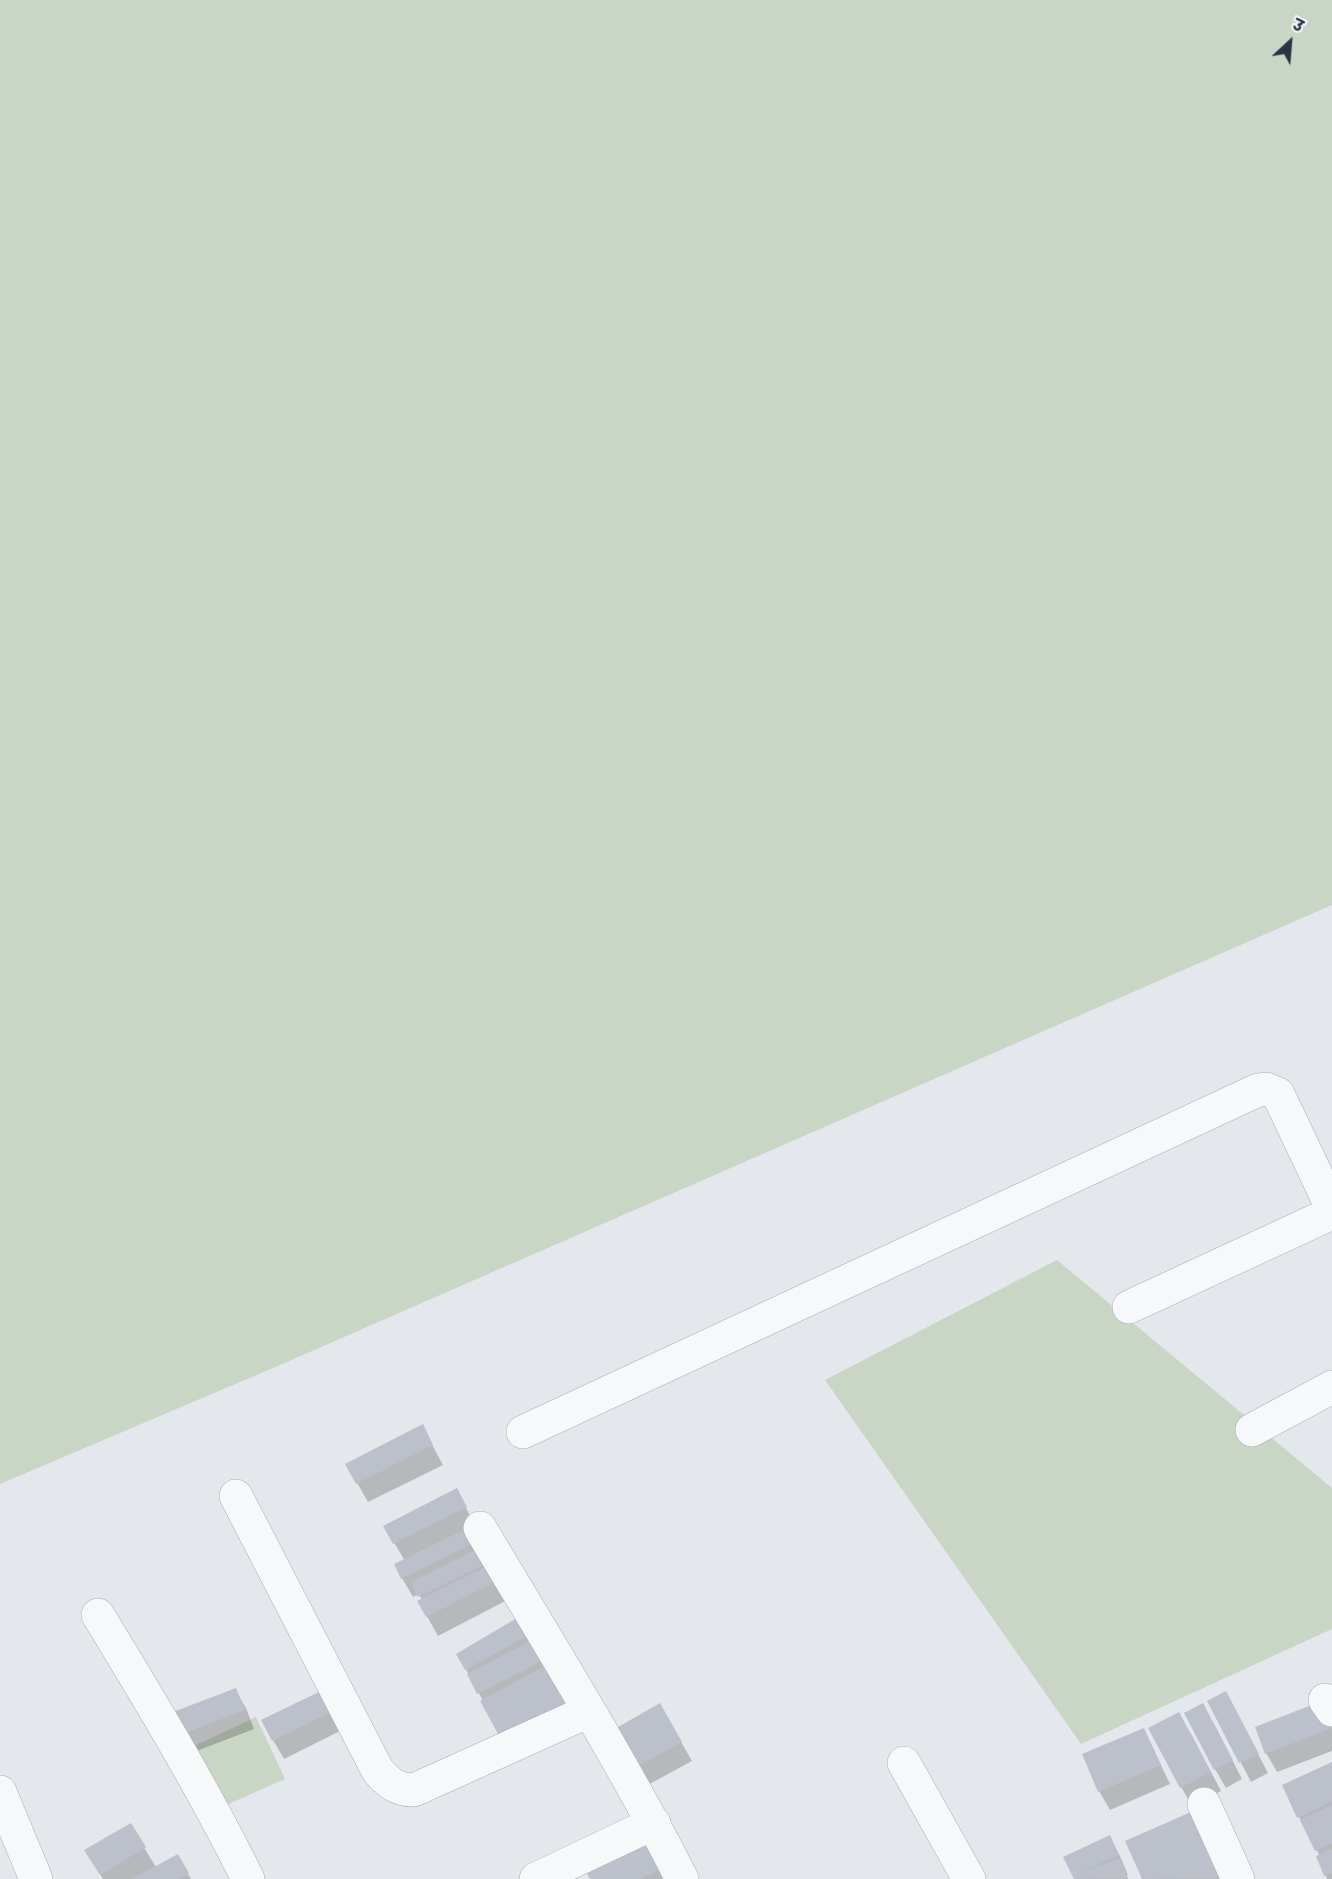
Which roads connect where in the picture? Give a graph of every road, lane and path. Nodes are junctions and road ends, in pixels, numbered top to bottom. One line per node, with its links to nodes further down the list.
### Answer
1 (1332, 1208): 6 (street)
2 (1332, 1213): 3 (street)
3 (1129, 1307)
4 (1332, 1388): 5 (street)
5 (1252, 1430)
6 (524, 1432)
7 (236, 1496): 10 (street)
8 (480, 1528): 10 (street)
9 (98, 1615): 16 (street)
10 (590, 1711): 14 (street)
11 (904, 1763): 19 (street)
12 (0, 1792): 15 (street)
13 (1204, 1804): 20 (street)
14 (654, 1823): 17 (street); 18 (street)
15 (36, 1879)
16 (248, 1879)
17 (536, 1879)
18 (682, 1879)
19 (969, 1879)
20 (1238, 1879)

